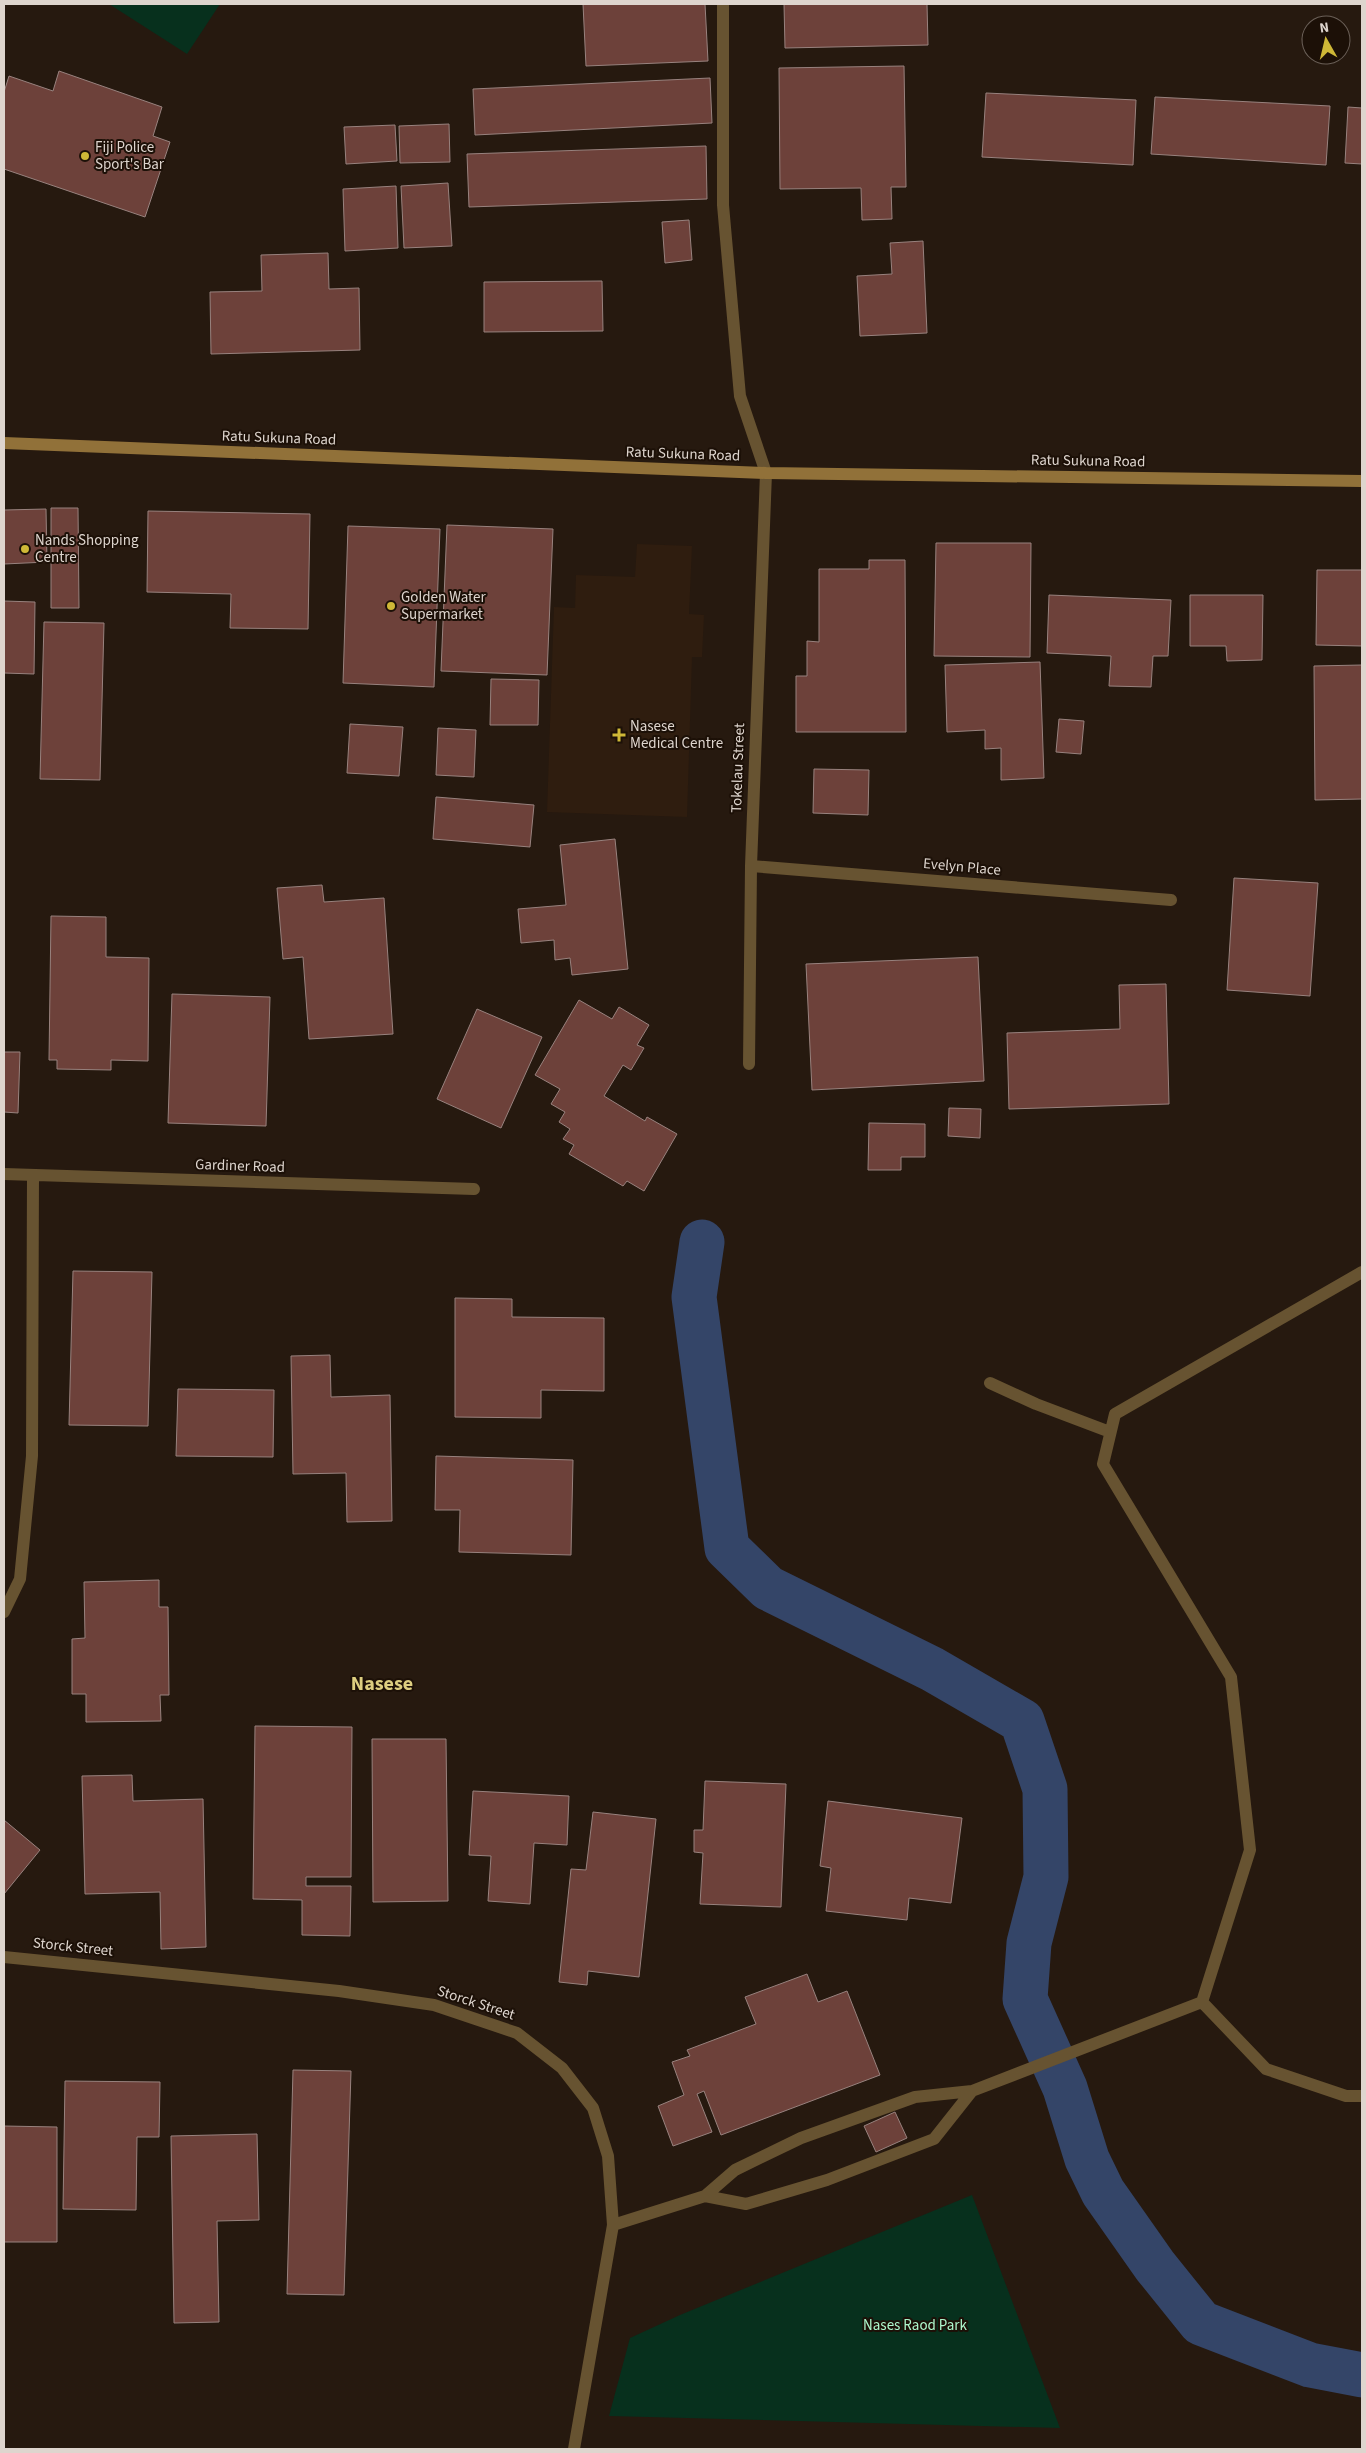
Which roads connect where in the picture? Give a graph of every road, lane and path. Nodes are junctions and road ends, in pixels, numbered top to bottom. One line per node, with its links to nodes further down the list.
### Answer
1 (723, 4): 3 (street)
2 (4, 443): 3 (main road, Ratu Sukuna Road)
3 (766, 473): 4 (main road, Ratu Sukuna Road); 5 (street, Tokelau Street)
4 (1362, 481)
5 (751, 866): 6 (street, Evelyn Place); 7 (street, Tokelau Street)
6 (1171, 900)
7 (749, 1064)
8 (4, 1174): 9 (street, Gardiner Road)
9 (34, 1176): 10 (street, Gardiner Road); 14 (street)
10 (474, 1189)
11 (1362, 1272): 13 (street)
12 (990, 1383): 13 (street)
13 (1110, 1432): 16 (street)
14 (4, 1612)
15 (4, 1957): 20 (street, Storck Street)
16 (1202, 2002): 17 (street); 18 (street)
17 (972, 2091): 19 (street); 19 (street)
18 (1362, 2096)
19 (705, 2196): 20 (street)
20 (613, 2225): 21 (street, Storck Street)
21 (574, 2449)

